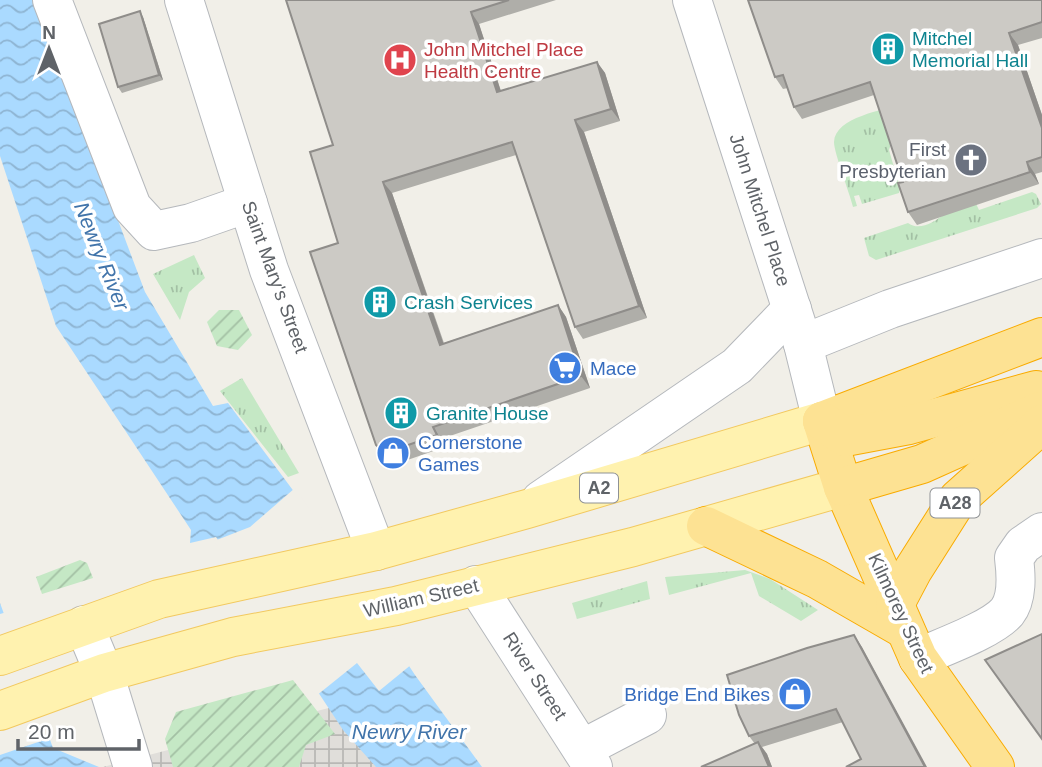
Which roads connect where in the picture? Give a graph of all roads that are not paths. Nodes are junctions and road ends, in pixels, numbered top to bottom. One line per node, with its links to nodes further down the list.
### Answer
1 (52, 0): 4 (street)
2 (184, 0): 4 (street, Saint Mary's Street)
3 (692, 0): 6 (street, John Mitchel Place)
4 (248, 203): 16 (street, Saint Mary's Street)
5 (1042, 258): 6 (street)
6 (798, 327): 10 (street, John Mitchel Place); 13 (street)
7 (1042, 337): 10 (highway)
8 (1042, 391): 10 (highway)
9 (1042, 410): 12 (highway, A28)
10 (822, 421): 12 (highway, Kilmorey Street); 13 (main road, A2)
11 (1042, 424): 19 (highway, A28)
12 (843, 487): 14 (main road, William Street); 19 (highway, Kilmorey Street)
13 (527, 509): 16 (main road, A2)
14 (706, 526): 17 (main road, William Street); 19 (highway)
15 (1042, 532): 19 (street)
16 (368, 553): 18 (main road, A2)
17 (475, 585): 21 (main road, William Street); 24 (street, River Street)
18 (84, 625): 20 (main road, A2); 21 (street)
19 (906, 630): 26 (highway, Kilmorey Street)
20 (0, 656)
21 (104, 673): 22 (main road, William Street); 25 (street)
22 (0, 711)
23 (647, 715): 24 (street)
24 (587, 758)
25 (133, 767)
26 (995, 767)

